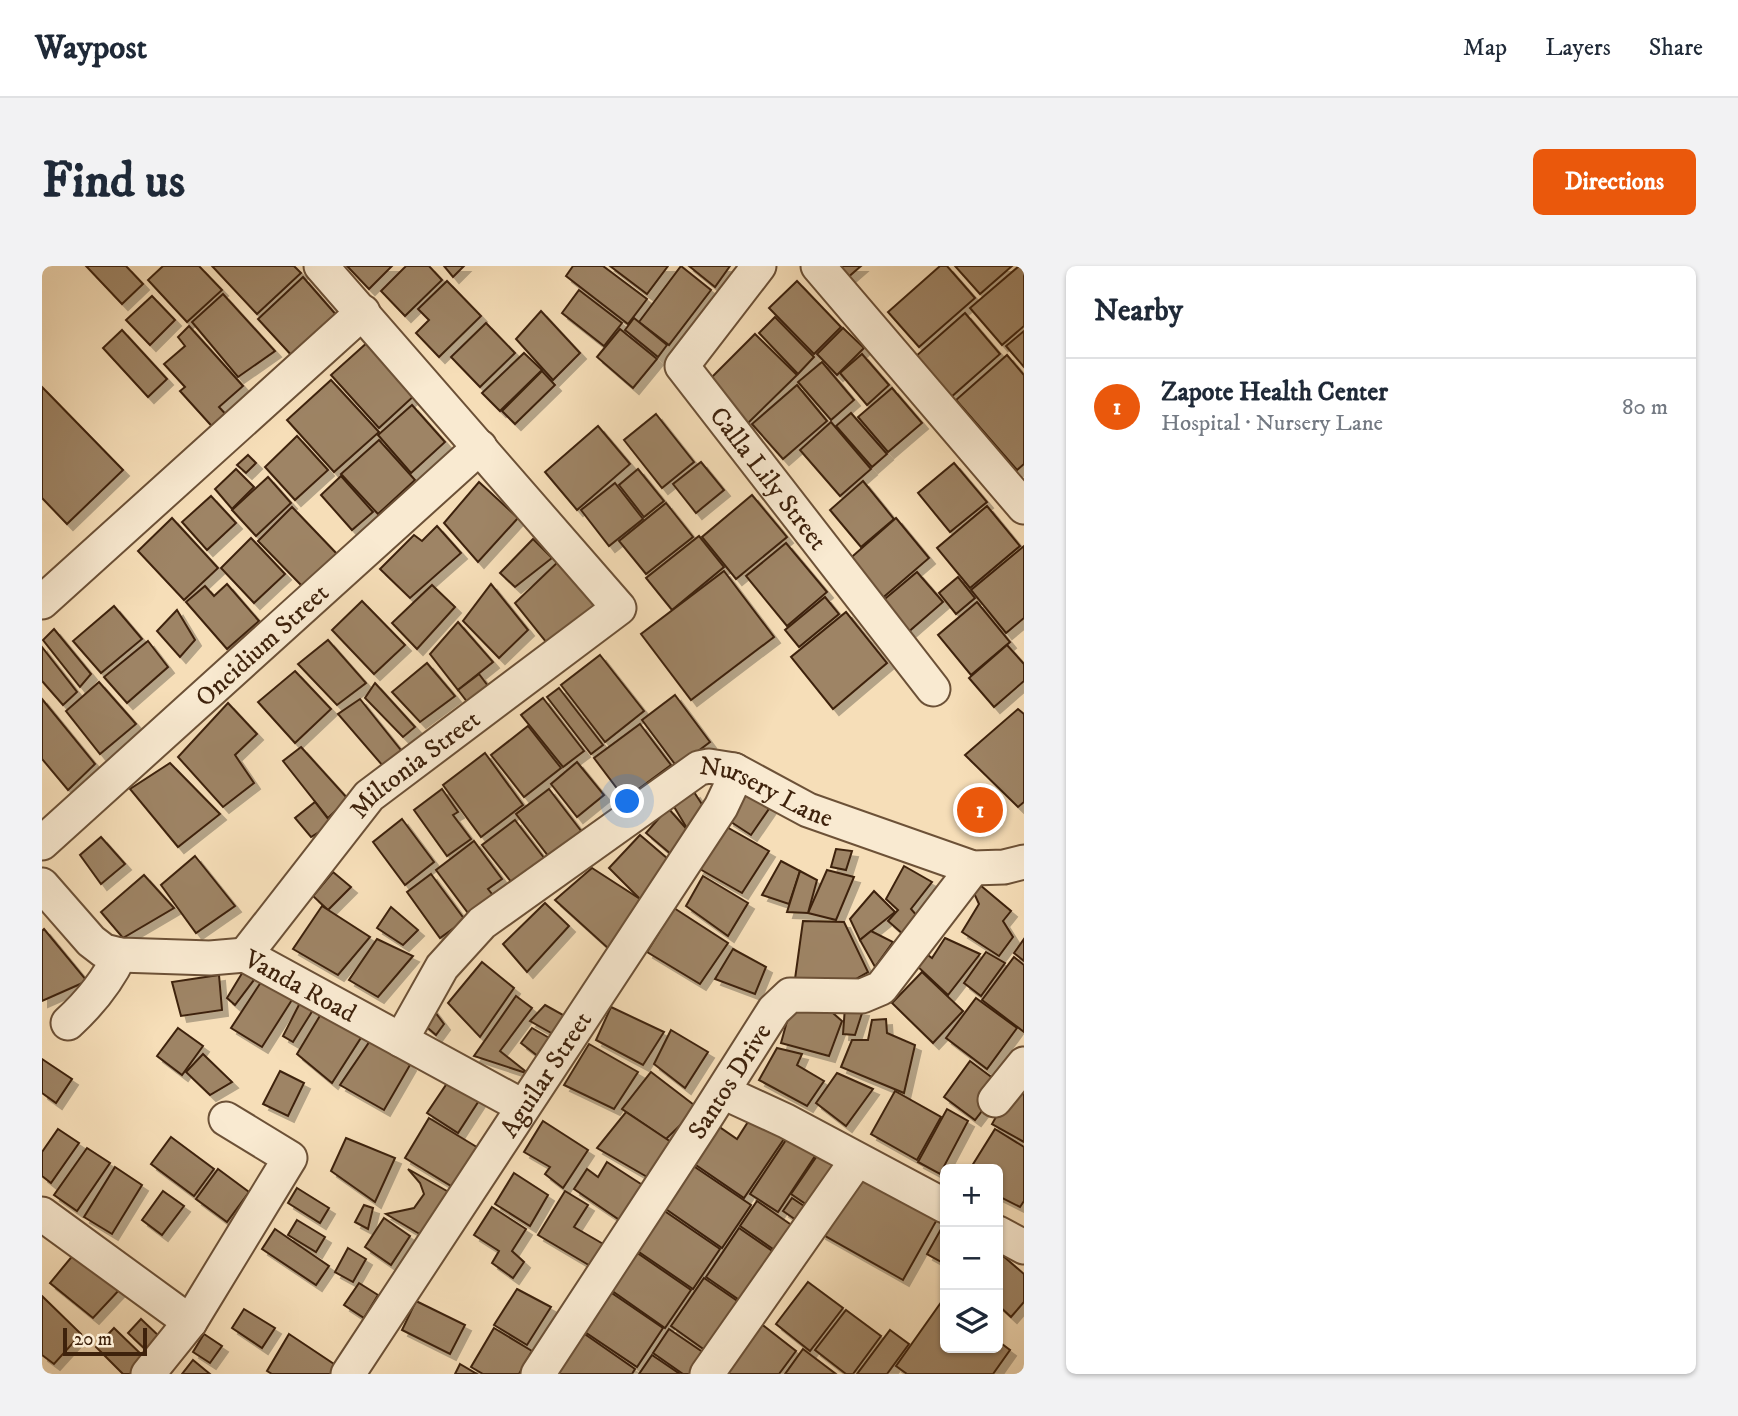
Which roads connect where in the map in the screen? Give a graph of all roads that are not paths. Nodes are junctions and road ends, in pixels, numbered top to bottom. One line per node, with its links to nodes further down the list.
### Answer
1 (321, 266): 4 (street)
2 (759, 266): 8 (street, Calla Lily Street)
3 (818, 266): 6 (street)
4 (363, 312): 5 (street); 7 (street)
5 (480, 447): 10 (street, Oncidium Street); 15 (street, Miltonia Street)
6 (1024, 507)
7 (42, 602)
8 (933, 688)
9 (734, 770): 12 (street, Nursery Lane); 17 (street, Nursery Lane); 21 (street, Aguilar Street)
10 (42, 843)
11 (1024, 862): 12 (street, Nursery Lane)
12 (973, 868): 19 (street, Santos Drive)
13 (42, 885): 14 (street, Vanda Road)
14 (120, 955): 15 (street, Vanda Road); 16 (street)
15 (245, 955): 17 (street, Vanda Road)
16 (68, 1023)
17 (401, 1040): 21 (street, Vanda Road)
18 (1024, 1065): 20 (street)
19 (723, 1092): 23 (street); 31 (street, Santos Drive)
20 (995, 1100)
21 (522, 1106): 30 (street, Aguilar Street)
22 (226, 1119): 28 (street)
23 (857, 1160): 24 (street); 32 (street)
24 (940, 1203)
25 (48, 1229): 28 (street)
26 (1003, 1236): 27 (street)
27 (1024, 1247)
28 (190, 1322): 29 (street)
29 (148, 1374)
30 (348, 1374)
31 (538, 1374)
32 (706, 1374)

